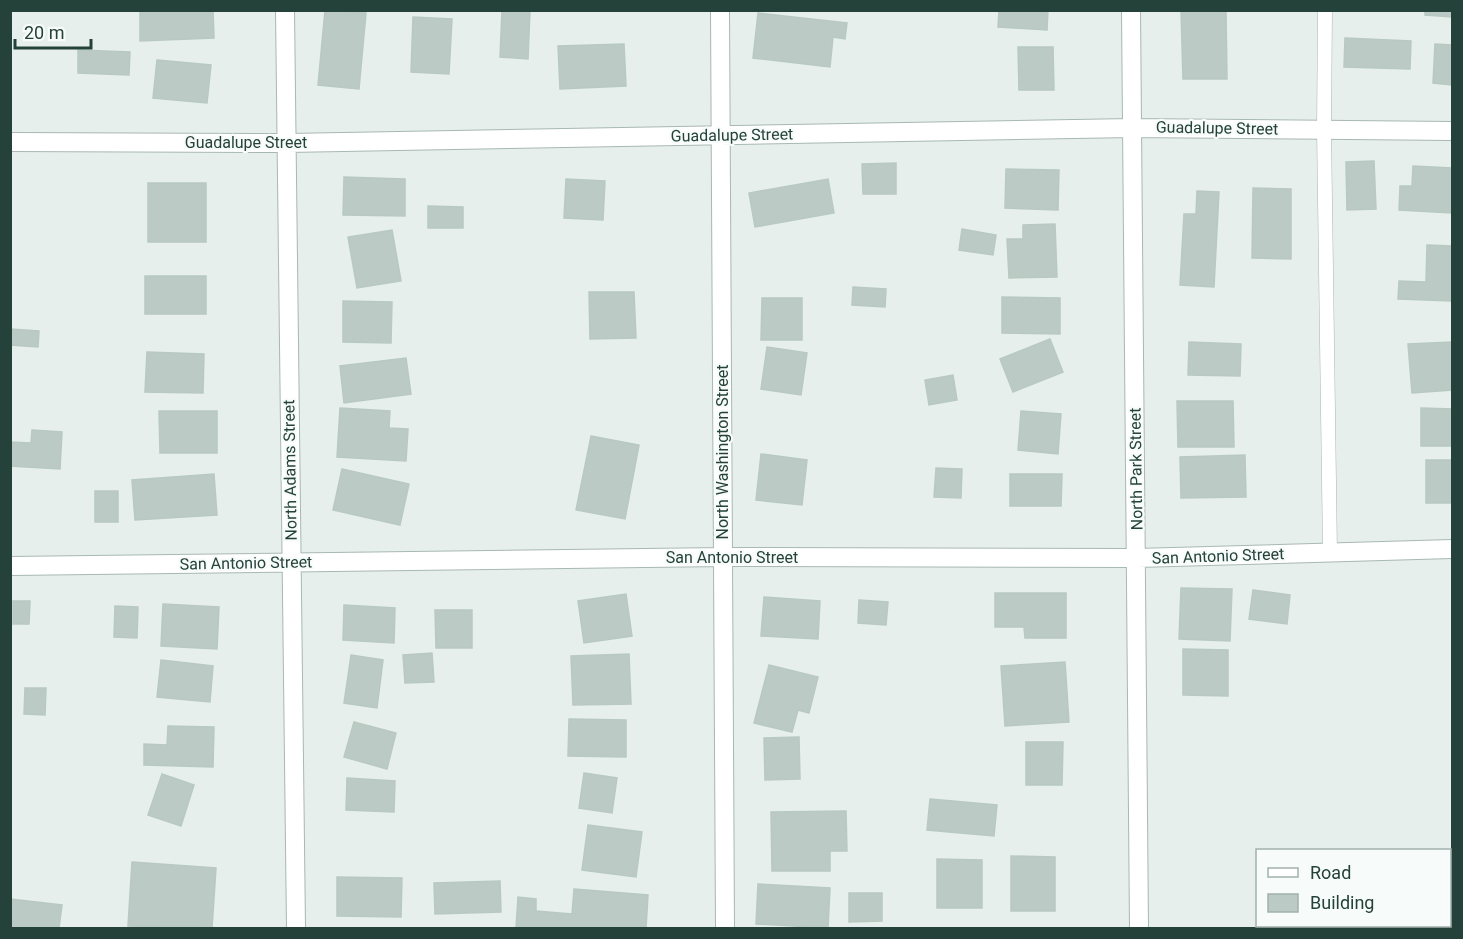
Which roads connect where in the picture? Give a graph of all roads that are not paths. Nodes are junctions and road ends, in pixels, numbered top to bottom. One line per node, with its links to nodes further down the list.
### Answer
1 (285, 10): 10 (street, North Adams Street)
2 (720, 10): 8 (street, North Washington Street)
3 (1131, 10): 5 (street, North Park Street)
4 (1325, 10): 6 (lane)
5 (1132, 128): 6 (street, Guadalupe Street); 8 (street, Guadalupe Street); 14 (street, North Park Street)
6 (1324, 129): 7 (street, Guadalupe Street); 12 (lane)
7 (1452, 131)
8 (720, 136): 10 (street, Guadalupe Street); 13 (street, North Washington Street)
9 (10, 142): 10 (street, Guadalupe Street)
10 (287, 142): 15 (street, North Adams Street)
11 (1452, 549): 12 (street, San Antonio Street)
12 (1330, 553): 14 (street, San Antonio Street)
13 (723, 557): 14 (street, San Antonio Street); 15 (street, San Antonio Street); 18 (street, North Washington Street)
14 (1137, 558): 19 (street, North Park Street)
15 (291, 562): 16 (street, San Antonio Street); 17 (street, North Adams Street)
16 (10, 566)
17 (296, 928)
18 (725, 928)
19 (1139, 928)

